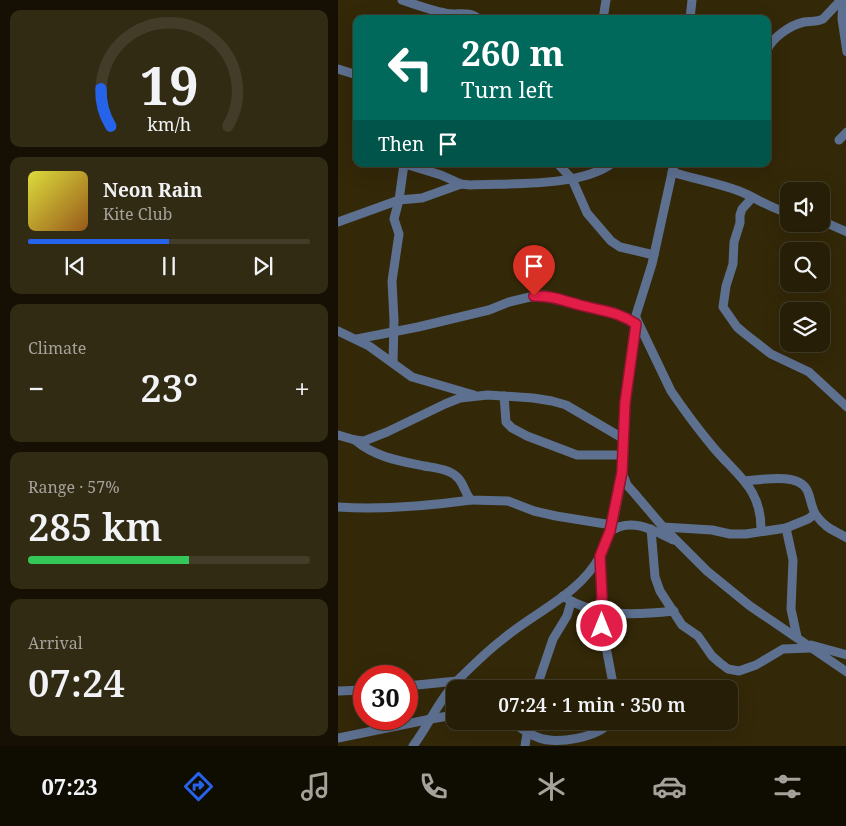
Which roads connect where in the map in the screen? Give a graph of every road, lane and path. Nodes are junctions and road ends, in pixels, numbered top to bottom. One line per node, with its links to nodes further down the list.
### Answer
1 (402, 0): 5 (street)
2 (606, 0): 6 (street)
3 (692, 0): 7 (street)
4 (842, 0): 8 (street); 9 (street)
5 (471, 15)
6 (604, 15)
7 (690, 15)
8 (771, 43)
9 (846, 52)
10 (338, 69): 11 (street)
11 (353, 73)
12 (846, 132): 13 (street)
13 (839, 140)
14 (404, 167): 23 (street)
15 (415, 167): 21 (street)
16 (561, 167): 20 (street)
17 (607, 167): 20 (street)
18 (672, 167): 28 (street)
19 (675, 167): 22 (street)
20 (572, 178): 21 (street); 28 (street)
21 (461, 184): 23 (street)
22 (752, 198): 24 (street); 36 (street)
23 (399, 200): 25 (street); 31 (street)
24 (780, 210)
25 (338, 222)
26 (830, 225): 27 (street)
27 (846, 232)
28 (654, 255): 29 (street)
29 (636, 321): 31 (street); 38 (street); 42 (street)
30 (338, 331): 32 (street)
31 (392, 331): 32 (street); 33 (street)
32 (357, 339): 33 (street)
33 (392, 363): 34 (street)
34 (475, 396): 35 (street); 39 (street)
35 (504, 396): 38 (street); 40 (street)
36 (846, 407)
37 (338, 434): 39 (street)
38 (624, 439): 40 (street)
39 (355, 440): 43 (street)
40 (623, 455): 41 (street)
41 (622, 472): 46 (street); 47 (street)
42 (745, 480): 45 (street); 51 (street)
43 (471, 500): 44 (street); 47 (street)
44 (338, 507)
45 (815, 514): 48 (street); 52 (street)
46 (663, 527): 51 (street); 54 (street)
47 (611, 528): 50 (street); 55 (street)
48 (786, 528): 51 (street); 60 (street)
49 (846, 528): 52 (street)
50 (651, 529): 54 (street); 59 (street)
51 (761, 531)
52 (832, 531): 53 (street)
53 (846, 538)
54 (682, 545): 60 (street)
55 (600, 556): 56 (street); 58 (street)
56 (563, 596): 57 (street); 64 (street)
57 (572, 602): 58 (street); 65 (street)
58 (600, 610): 59 (street); 66 (street)
59 (674, 611): 61 (street)
60 (797, 637): 61 (street)
61 (809, 646): 62 (street); 63 (street)
62 (846, 655)
63 (846, 672)
64 (458, 680)
65 (539, 680)
66 (612, 680)
67 (446, 682): 68 (street)
68 (418, 685)
69 (353, 690): 70 (street)
70 (338, 691)
71 (446, 697): 73 (street)
72 (446, 716): 73 (street)
73 (431, 718): 77 (street); 78 (street)
74 (524, 730): 76 (street)
75 (600, 730): 76 (street)
76 (527, 732): 79 (street)
77 (338, 738)
78 (413, 746)
79 (525, 746)

